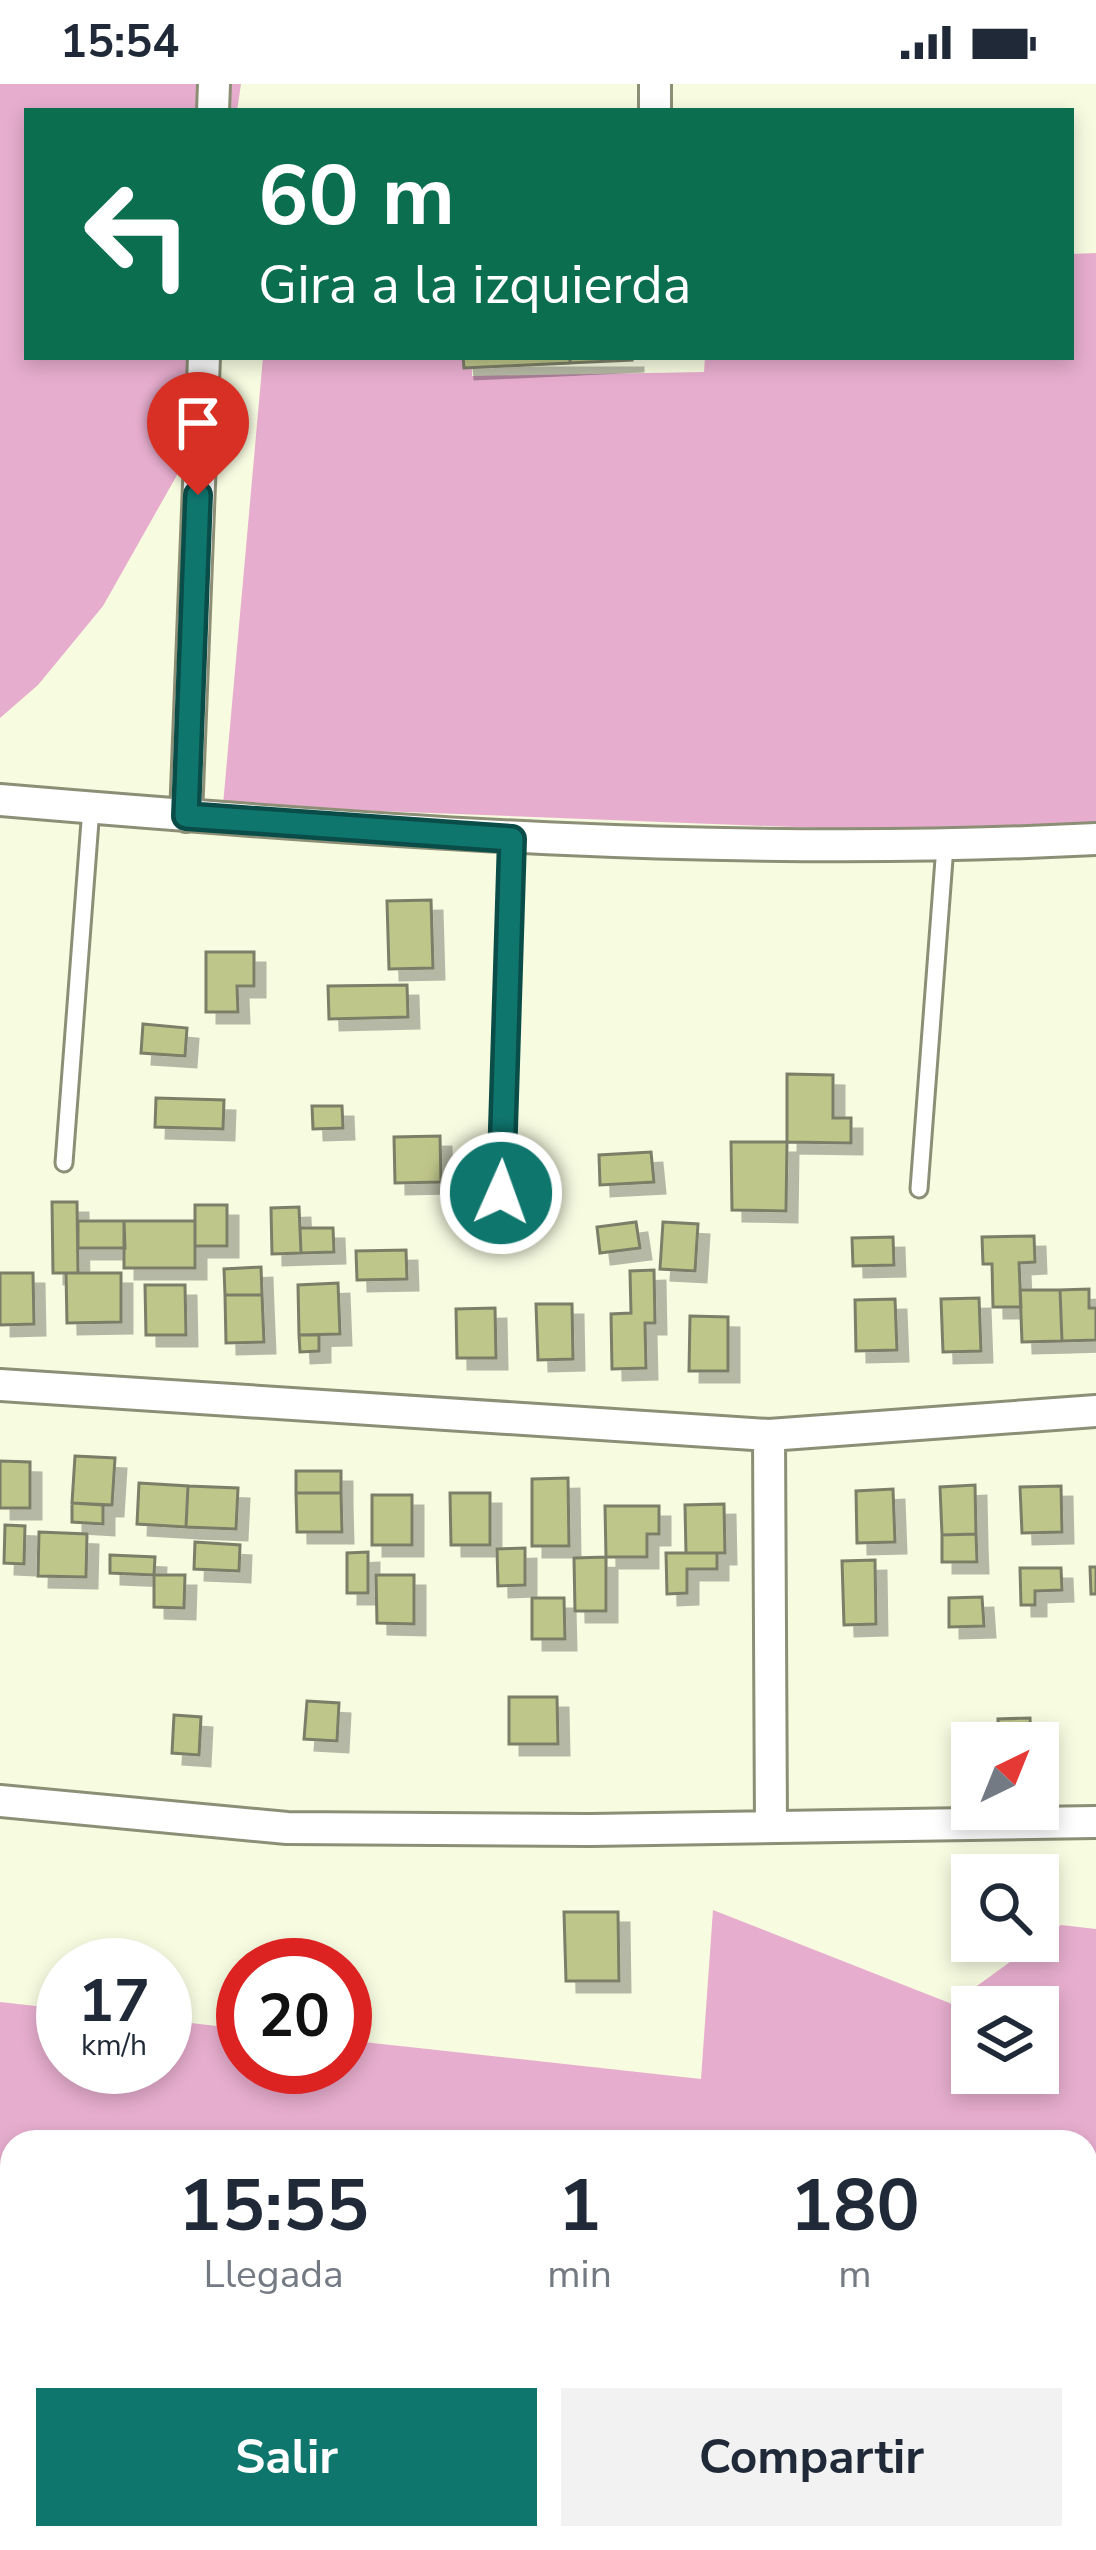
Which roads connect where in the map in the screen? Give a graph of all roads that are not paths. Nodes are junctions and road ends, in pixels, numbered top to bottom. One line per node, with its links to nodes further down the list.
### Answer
1 (204, 360): 4 (street)
2 (0, 800): 3 (street)
3 (91, 808): 4 (street); 8 (lane)
4 (186, 816): 6 (street)
5 (1096, 838): 7 (street)
6 (512, 839): 7 (street); 10 (lane)
7 (945, 847): 9 (lane)
8 (64, 1163)
9 (920, 1189)
10 (501, 1193)
11 (0, 1384): 13 (street)
12 (1096, 1411): 13 (street)
13 (770, 1435): 16 (street)
14 (0, 1802): 16 (street)
15 (1096, 1822): 16 (street)
16 (771, 1827)

